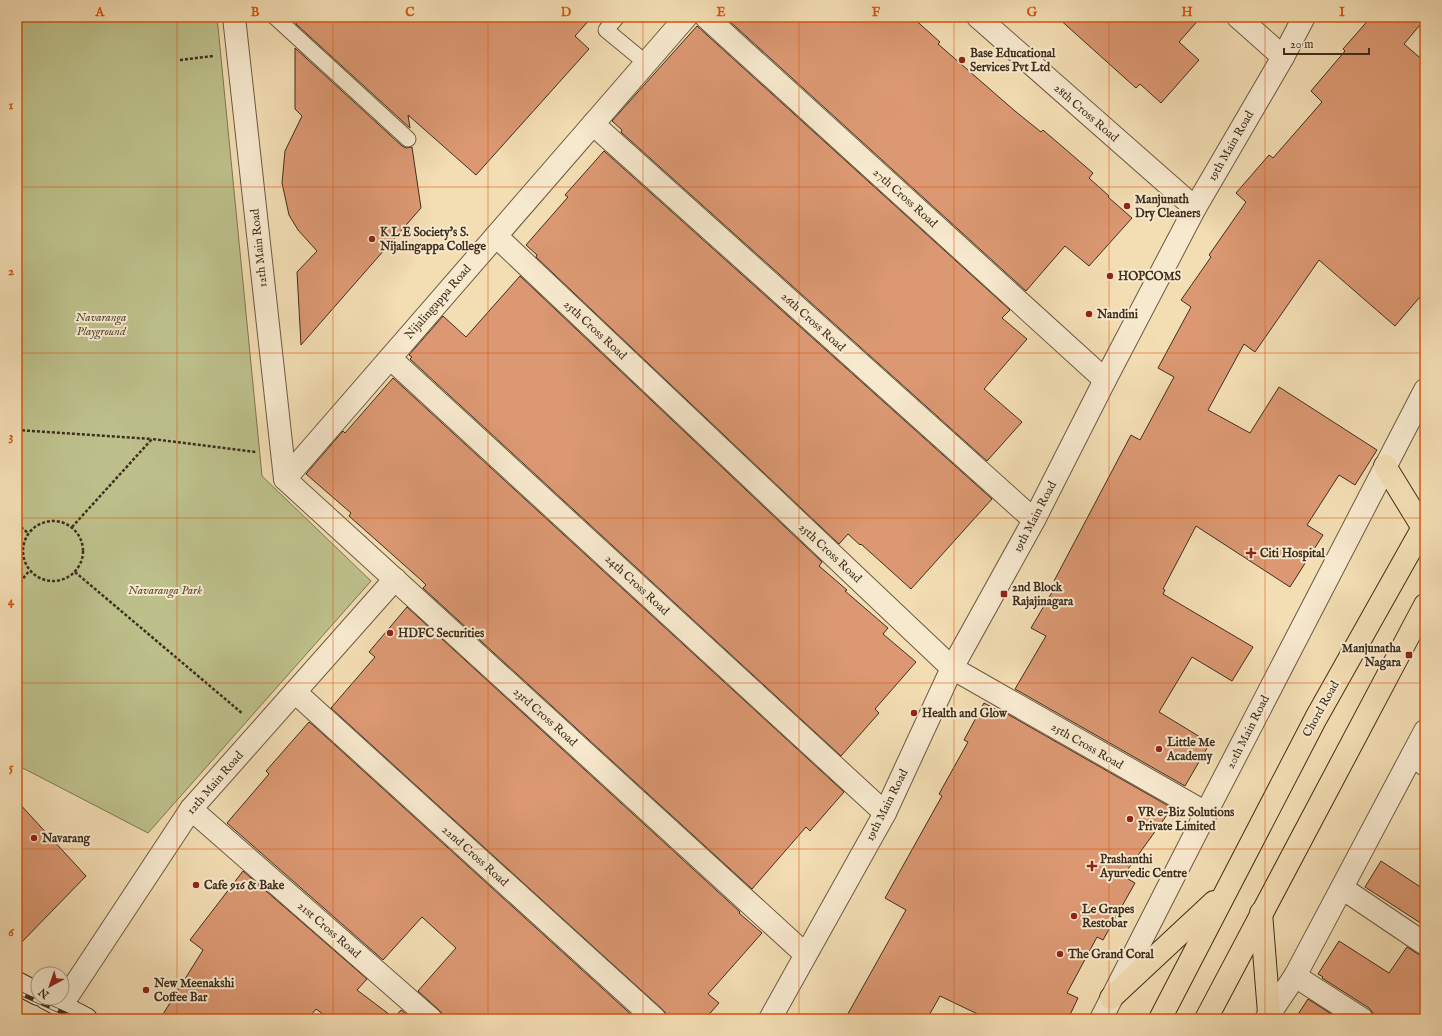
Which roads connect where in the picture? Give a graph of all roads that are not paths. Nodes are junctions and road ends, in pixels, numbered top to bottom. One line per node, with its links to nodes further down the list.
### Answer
1 (234, 17): 19 (street, 12th Main Road)
2 (274, 17): 12 (lane)
3 (617, 17): 10 (lane)
4 (686, 17): 10 (street, Nijalingappa Road)
5 (706, 17): 16 (street, 27th Cross Road)
6 (978, 17): 13 (street, 28th Cross Road)
7 (1238, 17): 9 (street)
8 (1304, 17): 9 (street, 19th Main Road)
9 (1283, 57): 13 (street, 19th Main Road)
10 (646, 63): 11 (street, Nijalingappa Road)
11 (593, 124): 14 (street, Nijalingappa Road); 20 (street, 26th Cross Road)
12 (408, 139)
13 (1195, 208): 16 (street, 19th Main Road)
14 (496, 236): 15 (street, Nijalingappa Road); 24 (street, 25th Cross Road)
15 (390, 358): 19 (street, Nijalingappa Road); 29 (street, 24th Cross Road)
16 (1105, 380): 20 (street, 19th Main Road)
17 (1425, 390): 18 (street)
18 (1385, 466): 21 (main road); 30 (street, 20th Main Road)
19 (285, 479): 22 (street, 23rd Cross Road)
20 (1034, 520): 24 (street, 19th Main Road)
21 (1424, 526): 32 (main road, Chord Road)
22 (395, 579): 25 (street, 12th Main Road); 35 (street, 23rd Cross Road)
23 (1425, 605): 33 (main road)
24 (952, 668): 29 (street, 19th Main Road); 30 (street, 25th Cross Road)
25 (295, 692): 28 (street, 12th Main Road); 45 (street, 22nd Cross Road)
26 (1425, 731): 27 (street)
27 (1419, 760): 31 (street)
28 (191, 809): 37 (street, 12th Main Road); 44 (street, 21st Cross Road)
29 (885, 812): 35 (street, 19th Main Road)
30 (1206, 813): 40 (street, 20th Main Road)
31 (1342, 888): 34 (street); 36 (street)
32 (1225, 892): 40 (main road); 48 (main road, Chord Road)
33 (1261, 913): 42 (main road); 49 (main road)
34 (1425, 944)
35 (805, 954): 46 (street, 19th Main Road)
36 (1295, 976): 42 (street); 50 (street)
37 (70, 979)
38 (17, 983): 39 (street)
39 (30, 990)
40 (1111, 998): 47 (street, 20th Main Road)
41 (62, 1006): 43 (street)
42 (1268, 1016)
43 (86, 1019)
44 (431, 1019)
45 (655, 1019)
46 (770, 1019)
47 (1101, 1019)
48 (1160, 1019)
49 (1206, 1019)
50 (1362, 1019)

